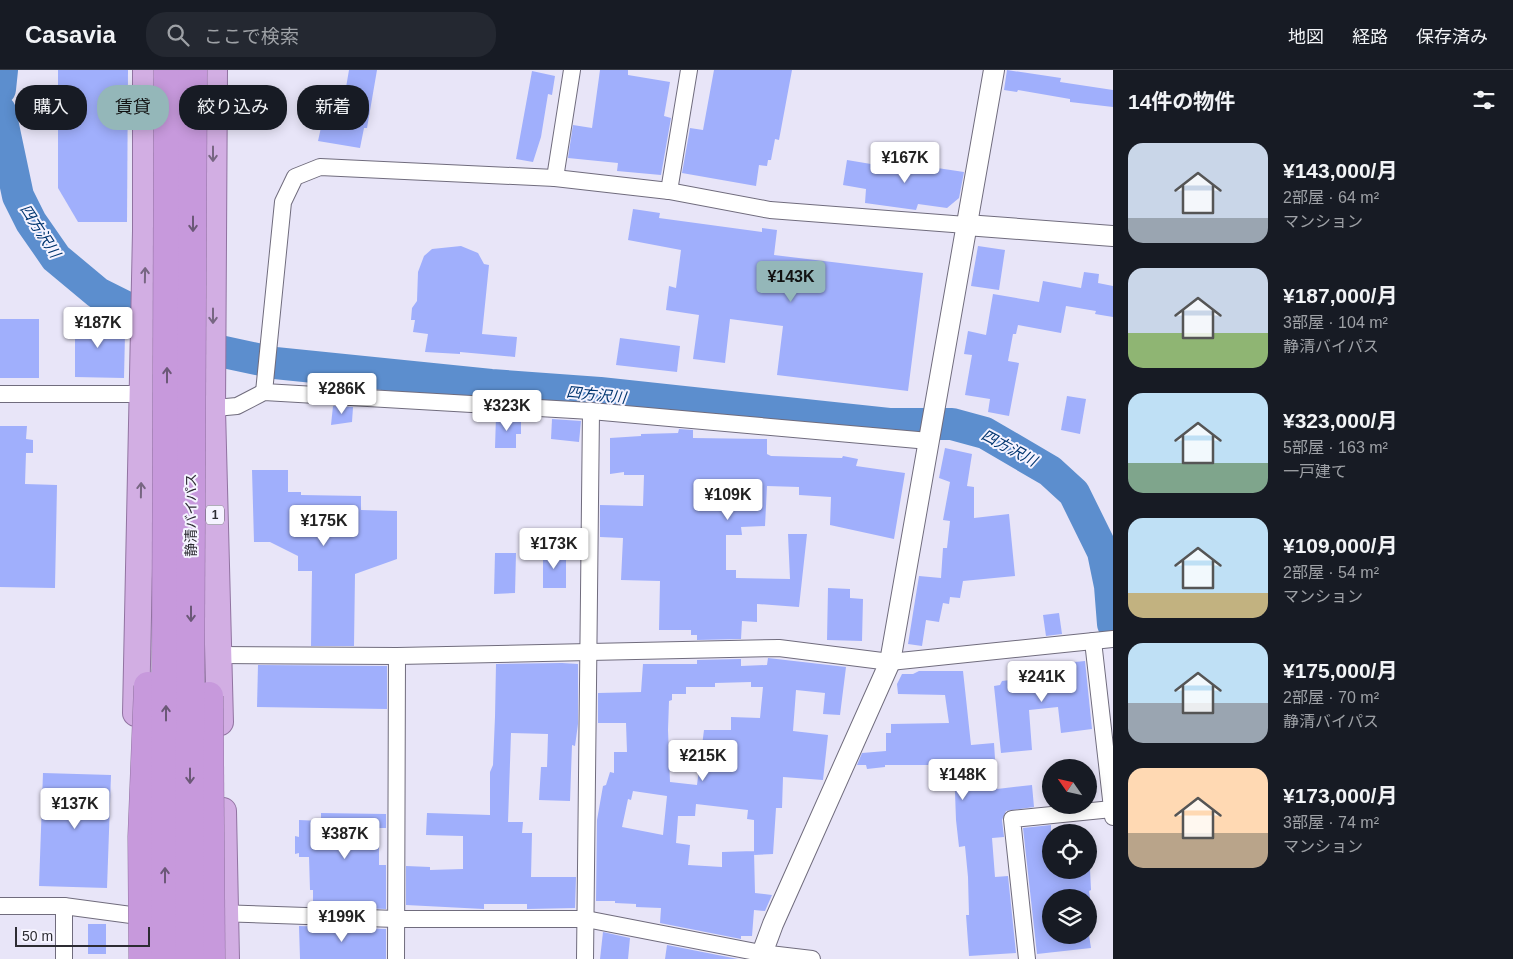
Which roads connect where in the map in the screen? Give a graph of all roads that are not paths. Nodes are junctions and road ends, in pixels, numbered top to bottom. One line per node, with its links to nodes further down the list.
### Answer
1 (146, 70): 14 (highway, one-way to 1)
2 (168, 70): 17 (highway, 静清バイパス, one-way to 2, bridge)
3 (193, 70): 15 (highway, 静清バイパス / 1, one-way to 15, bridge)
4 (214, 70): 15 (highway, 1, one-way to 15)
5 (572, 70): 8 (street)
6 (688, 70): 9 (street)
7 (994, 70): 10 (street)
8 (555, 178): 9 (street); 12 (street)
9 (668, 191): 10 (street)
10 (966, 225): 11 (street); 18 (street)
11 (1113, 236)
12 (264, 386): 15 (street); 16 (street)
13 (0, 394): 14 (street)
14 (143, 401): 15 (street); 29 (highway, one-way to 14)
15 (202, 401): 22 (highway, 1); 37 (highway, 静清バイパス / 1, one-way to 37, bridge); 38 (highway, bridge)
16 (591, 411): 18 (street); 21 (street)
17 (167, 420): 35 (highway, bridge); 36 (highway, 静清バイパス, one-way to 17, bridge)
18 (929, 441): 24 (street)
19 (1113, 639): 20 (street)
20 (1093, 642): 24 (street); 25 (street)
21 (590, 653): 23 (street); 24 (street); 31 (street)
22 (218, 655): 23 (street); 28 (highway, 1)
23 (397, 656): 30 (street)
24 (890, 662): 32 (street)
25 (1113, 813): 43 (street)
26 (0, 906): 27 (street)
27 (64, 906): 29 (street); 33 (street)
28 (226, 913): 29 (street); 30 (street); 39 (highway, 1)
29 (131, 915): 34 (highway)
30 (396, 919): 31 (street); 40 (street)
31 (586, 919): 32 (street); 41 (street)
32 (761, 956): 42 (street)
33 (64, 959)
34 (130, 959)
35 (143, 959)
36 (165, 959)
37 (188, 959)
38 (211, 959)
39 (226, 959)
40 (396, 959)
41 (585, 959)
42 (812, 959)
43 (1027, 959)

